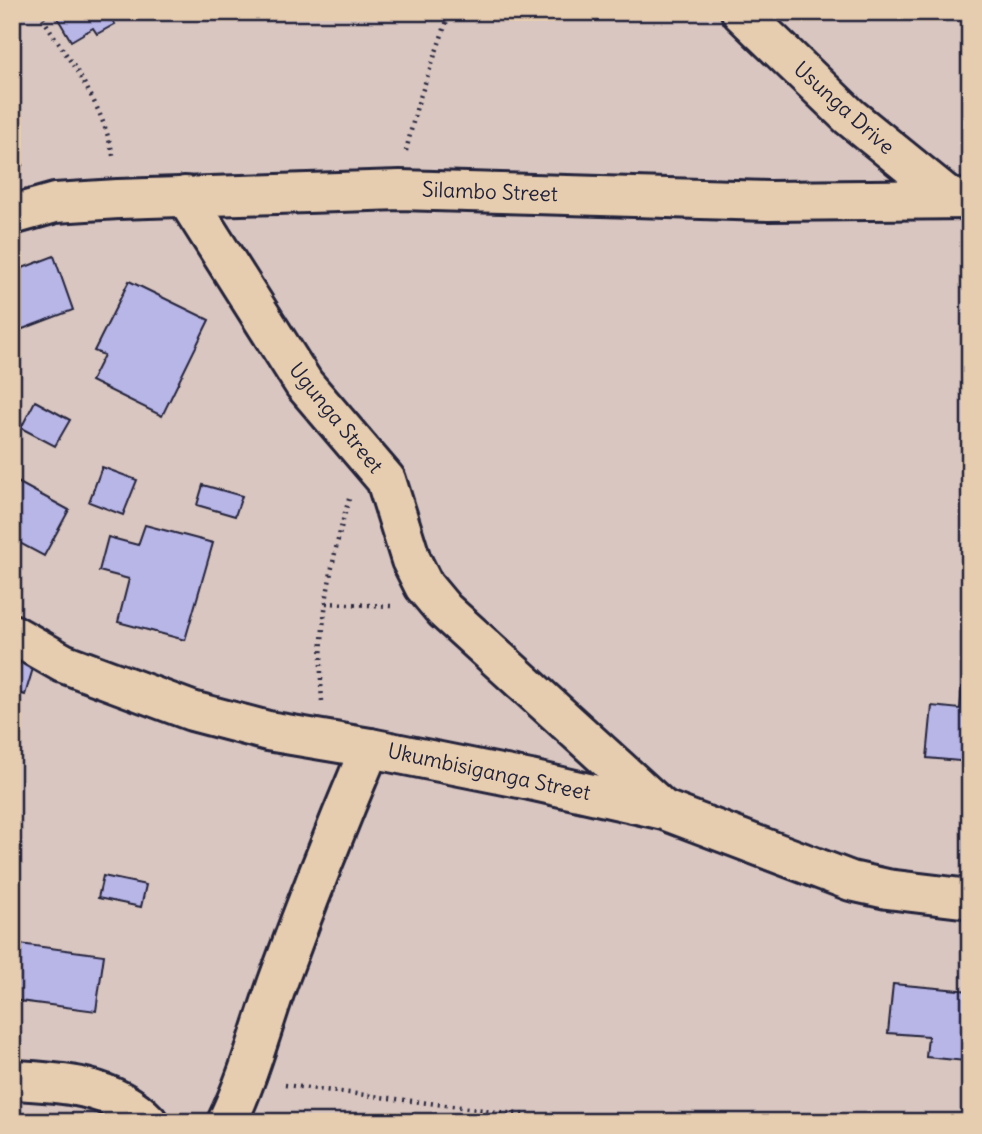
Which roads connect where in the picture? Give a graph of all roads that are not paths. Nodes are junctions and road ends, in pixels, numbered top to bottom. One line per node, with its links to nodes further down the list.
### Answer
1 (741, 12): 3 (street, Usunga Drive)
2 (184, 197): 3 (street, Silambo Street); 4 (street, Silambo Street); 7 (street, Ugunga Street)
3 (960, 199)
4 (12, 215)
5 (12, 634): 6 (street, Ukumbisiganga Street)
6 (370, 748): 7 (street, Ukumbisiganga Street); 11 (street)
7 (664, 810): 8 (street, Ukumbisiganga Street)
8 (970, 899)
9 (12, 1080): 10 (street)
10 (148, 1122)
11 (227, 1122)

